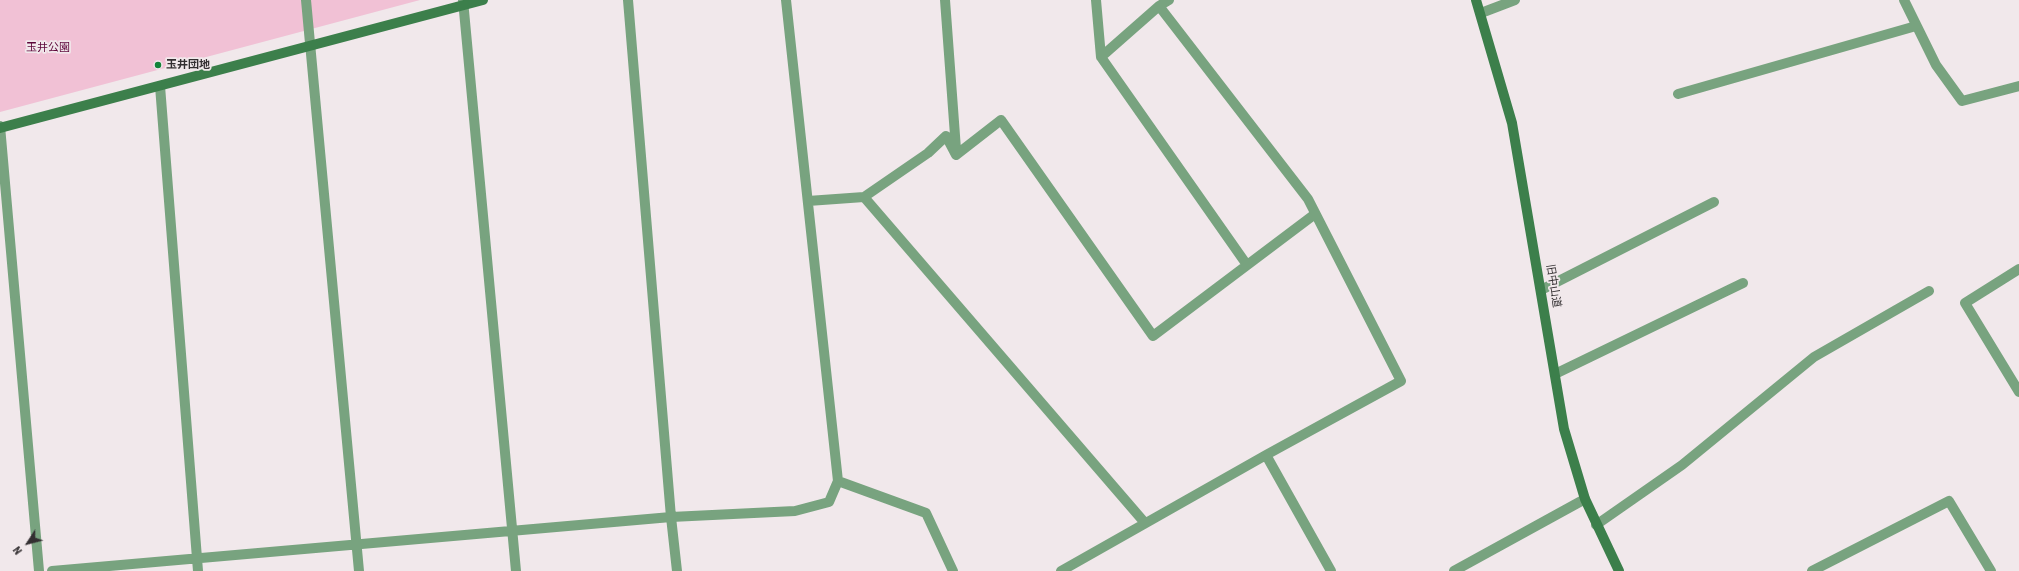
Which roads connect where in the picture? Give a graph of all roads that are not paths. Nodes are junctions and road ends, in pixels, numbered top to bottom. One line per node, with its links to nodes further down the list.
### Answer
1 (306, 0): 15 (street)
2 (483, 0): 11 (main road)
3 (628, 0): 36 (street)
4 (786, 0): 23 (street)
5 (945, 0): 21 (street)
6 (1096, 0): 16 (street)
7 (1169, 0): 12 (street)
8 (1476, 0): 13 (main road, 旧中山道)
9 (1515, 0): 13 (street)
10 (1904, 0): 14 (street)
11 (463, 3): 15 (main road); 39 (street)
12 (1159, 6): 16 (street); 25 (street)
13 (1481, 13): 29 (main road, 旧中山道)
14 (1916, 26): 18 (street); 19 (street)
15 (311, 46): 17 (main road); 40 (street)
16 (1101, 57): 26 (street)
17 (160, 86): 20 (main road); 41 (street)
18 (2019, 86)
19 (1678, 94)
20 (0, 128): 42 (street)
21 (956, 155): 22 (street); 26 (street)
22 (864, 197): 23 (street); 37 (street)
23 (808, 201): 34 (street)
24 (1714, 202): 29 (street)
25 (1315, 214): 26 (street); 33 (street)
26 (1247, 265)
27 (2019, 269): 32 (street)
28 (1742, 283): 31 (street)
29 (1541, 290): 31 (main road, 旧中山道)
30 (1929, 290): 38 (street)
31 (1555, 374): 35 (main road, 旧中山道)
32 (2019, 392)
33 (1266, 455): 37 (street); 50 (street)
34 (838, 480): 36 (street); 48 (street)
35 (1585, 499): 38 (main road, 旧中山道); 51 (street)
36 (671, 517): 39 (street); 47 (street)
37 (1145, 523): 49 (street)
38 (1596, 525): 52 (main road, 旧中山道)
39 (512, 530): 40 (street); 46 (street)
40 (355, 545): 41 (street); 45 (street)
41 (197, 558): 43 (street); 44 (street)
42 (39, 571)
43 (52, 571)
44 (198, 571)
45 (359, 571)
46 (516, 571)
47 (677, 571)
48 (953, 571)
49 (1061, 571)
50 (1331, 571)
51 (1454, 571)
52 (1618, 571)
53 (1812, 571): 54 (street)
54 (1991, 571)

